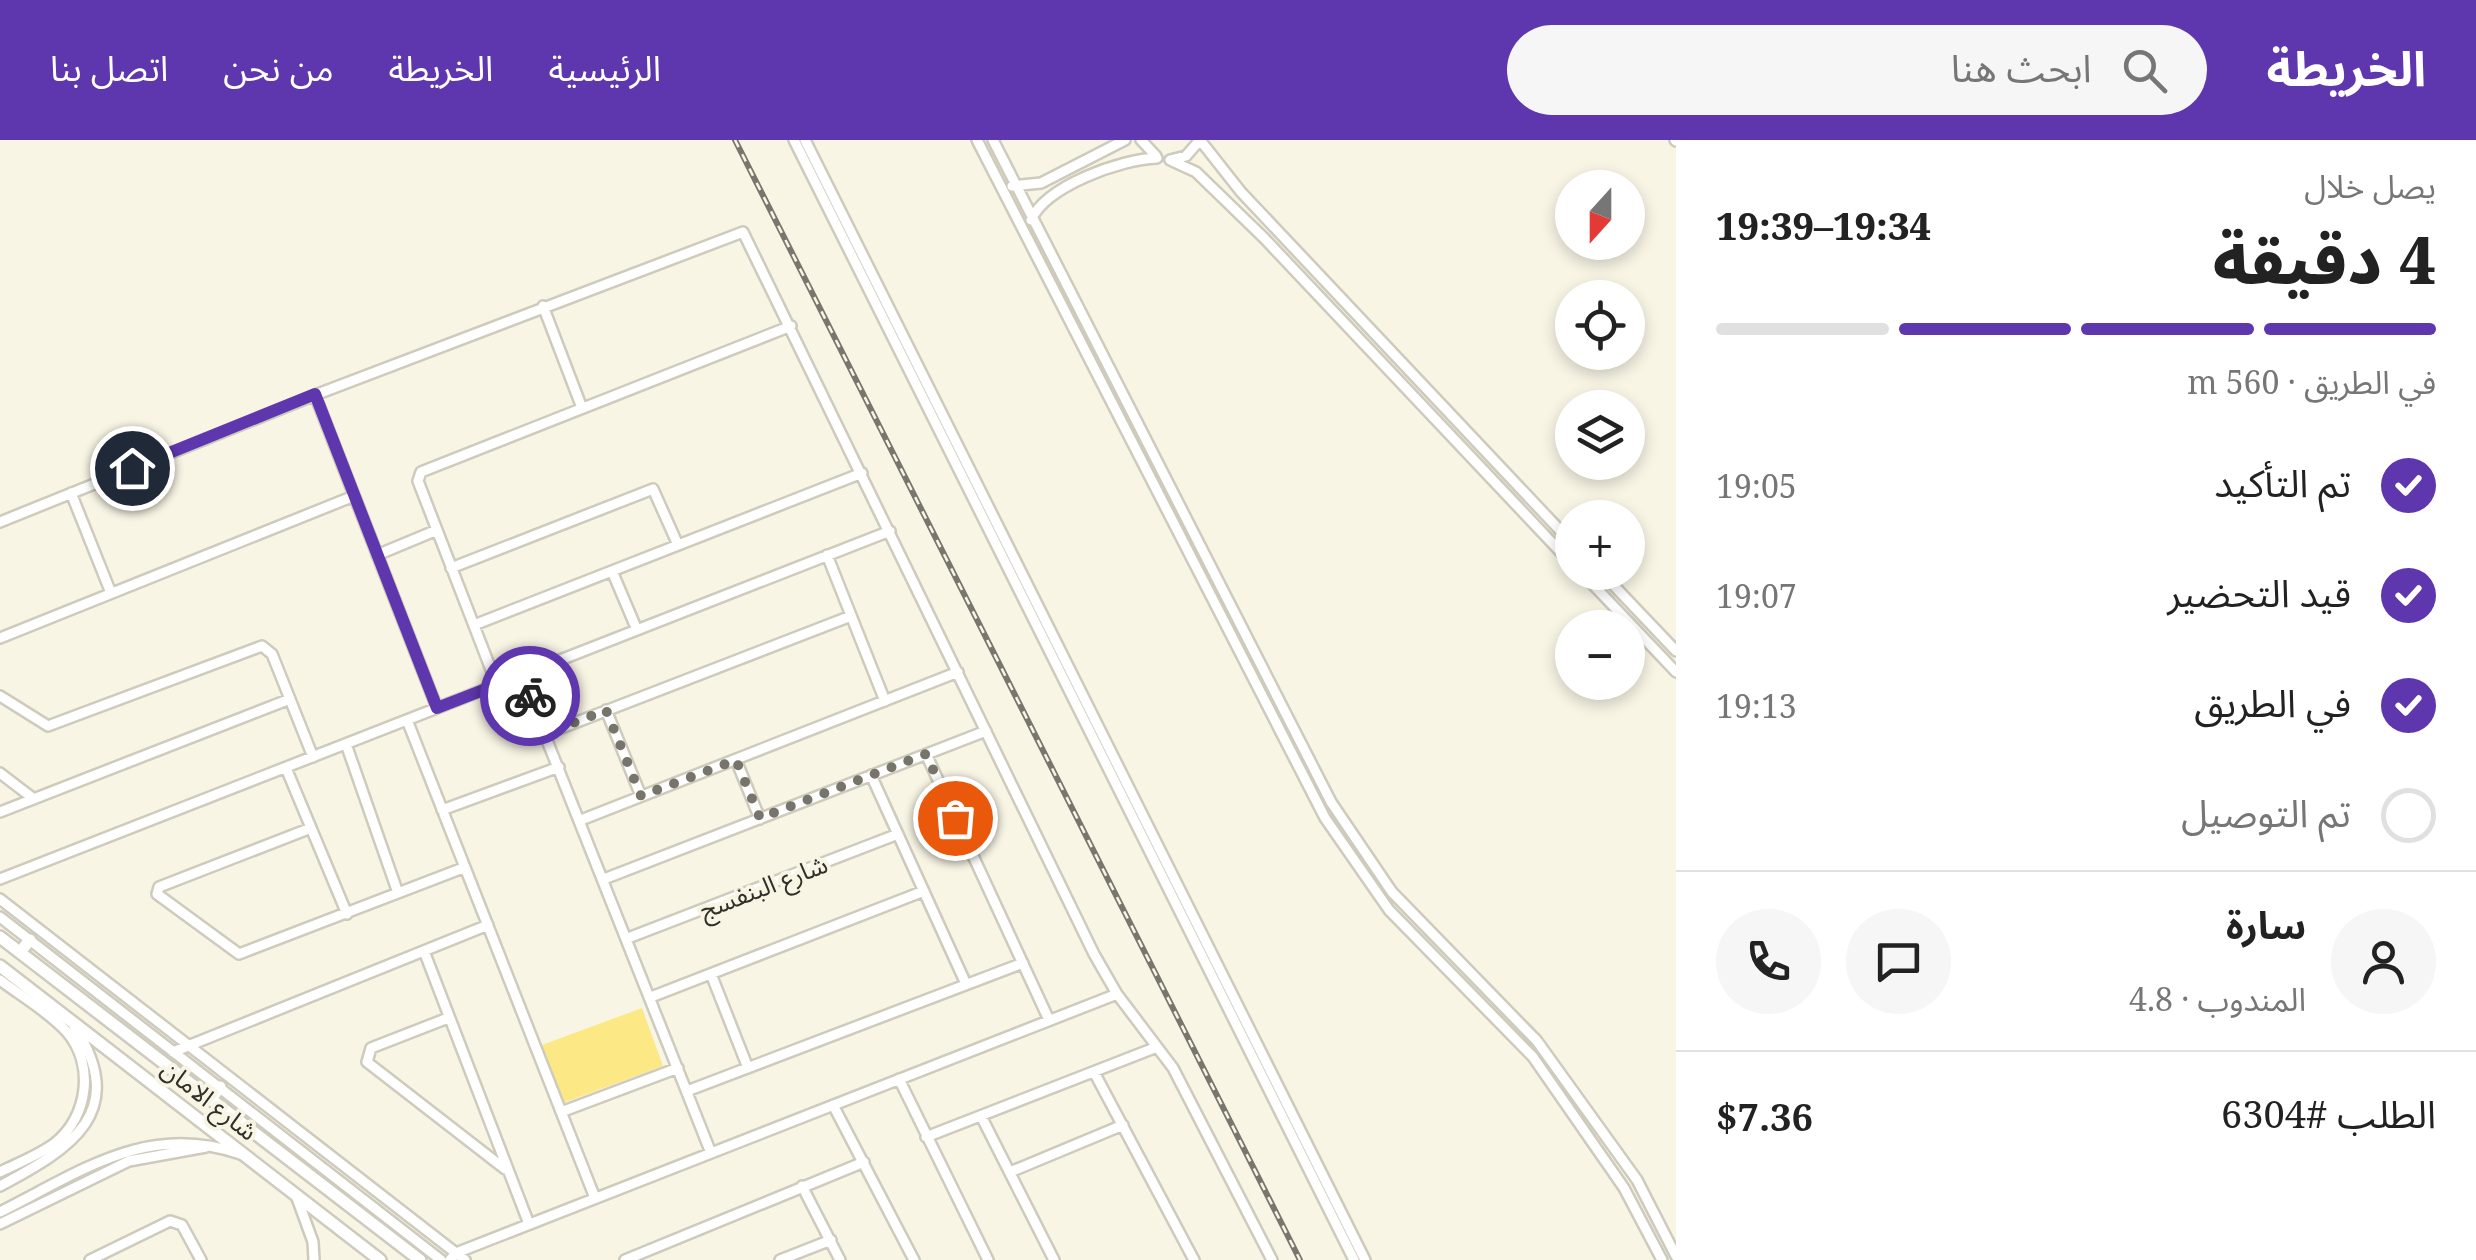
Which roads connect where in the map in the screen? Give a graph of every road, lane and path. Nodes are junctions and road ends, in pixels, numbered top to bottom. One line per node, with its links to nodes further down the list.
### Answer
1 (794, 140): 145 (street)
2 (805, 140): 146 (street)
3 (977, 140): 8 (street)
4 (1126, 140): 11 (street)
5 (1141, 140): 9 (street)
6 (1200, 140): 10 (street); 13 (street)
7 (995, 144): 8 (street); 11 (street)
8 (984, 154): 17 (street)
9 (1158, 158): 10 (street); 12 (street)
10 (1172, 161): 14 (street)
11 (1012, 186): 12 (street)
12 (1031, 220): 16 (street)
13 (1275, 229): 14 (street); 25 (street)
14 (1264, 238): 29 (street)
15 (543, 306): 18 (street); 19 (street); 20 (street)
16 (1076, 306): 17 (street); 69 (street)
17 (1064, 312): 71 (street)
18 (791, 326): 20 (street); 21 (street)
19 (315, 394): 22 (street); 23 (street)
20 (582, 408): 26 (street)
21 (862, 473): 27 (street); 28 (street)
22 (71, 494): 24 (street); 36 (street)
23 (354, 496): 30 (street); 36 (street)
24 (0, 522)
25 (1555, 525)
26 (436, 530): 30 (street); 32 (street)
27 (890, 531): 31 (street); 42 (street)
28 (678, 545): 32 (street); 33 (street)
29 (1555, 546)
30 (378, 555): 49 (street)
31 (828, 555): 37 (street); 39 (street)
32 (451, 568): 38 (street)
33 (612, 571): 38 (street); 39 (street)
34 (1598, 590): 43 (street)
35 (1618, 590): 41 (street)
36 (111, 593): 40 (street)
37 (851, 616): 48 (street); 50 (street)
38 (474, 625): 45 (street)
39 (636, 630): 44 (street)
40 (0, 638)
41 (1676, 650)
42 (958, 672): 48 (street); 52 (street)
43 (1676, 672)
44 (522, 675): 45 (street); 53 (street)
45 (497, 685): 49 (street)
46 (0, 696): 47 (street)
47 (290, 699): 56 (street); 63 (street)
48 (884, 701): 57 (street)
49 (437, 708): 51 (street)
50 (606, 710): 53 (street); 62 (street)
51 (408, 720): 54 (street); 64 (street)
52 (986, 731): 55 (street); 91 (street)
53 (546, 734): 58 (street)
54 (346, 744): 56 (street); 76 (street)
55 (926, 754): 61 (street); 86 (street)
56 (313, 757): 59 (street)
57 (736, 760): 62 (street); 66 (street)
58 (559, 767): 64 (street); 67 (street)
59 (286, 768): 68 (street); 74 (street)
60 (0, 773): 63 (street)
61 (871, 776): 66 (street); 70 (street)
62 (641, 796): 67 (street)
63 (34, 799): 65 (street)
64 (442, 810): 72 (street)
65 (0, 812)
66 (760, 818): 73 (street)
67 (581, 820): 73 (street)
68 (311, 828): 78 (street); 78 (street)
69 (1348, 828): 71 (street); 129 (street)
70 (898, 834): 75 (street); 82 (street, شارع البنفسج)
71 (1336, 835): 147 (street)
72 (464, 868): 76 (street); 80 (street)
73 (604, 879): 82 (street)
74 (0, 880)
75 (924, 891): 88 (street); 90 (street)
76 (398, 893): 78 (street)
77 (0, 899): 96 (street)
78 (347, 914)
79 (0, 917): 83 (street)
80 (488, 925): 84 (street); 107 (street)
81 (0, 937): 85 (street, شارع الامان)
82 (628, 938): 92 (street)
83 (30, 940): 85 (street); 98 (street)
84 (424, 951): 93 (street); 96 (street)
85 (20, 952): 105 (street, شارع الامان)
86 (1022, 963): 90 (street); 94 (street)
87 (0, 966): 95 (street, شارع الامان)
88 (712, 974): 92 (street); 100 (street)
89 (0, 980): 117 (street)
90 (966, 984): 100 (street)
91 (1117, 994): 94 (street); 97 (street)
92 (651, 998): 99 (street)
93 (448, 1018): 116 (street); 116 (street)
94 (1049, 1020): 102 (street)
95 (71, 1021): 113 (street, شارع الامان); 115 (street)
96 (189, 1044): 98 (street); 130 (street)
97 (1158, 1047): 101 (street); 144 (street)
98 (173, 1052): 103 (street)
99 (678, 1068): 104 (street); 107 (street)
100 (748, 1068): 104 (street)
101 (1094, 1072): 108 (street); 109 (street)
102 (899, 1080): 106 (street); 110 (street)
103 (220, 1088): 105 (street); 136 (street)
104 (687, 1092): 112 (street)
105 (211, 1099): 135 (street, شارع الامان)
106 (834, 1105): 112 (street); 114 (street)
107 (561, 1112): 123 (street)
108 (981, 1116): 110 (street); 118 (street)
109 (1122, 1125): 118 (street); 143 (street)
110 (926, 1137): 141 (street)
111 (215, 1146): 113 (street); 119 (street); 124 (street)
112 (711, 1153): 123 (street)
113 (246, 1156): 122 (street, شارع الامان)
114 (864, 1162): 121 (street); 140 (street)
115 (59, 1163): 119 (street); 120 (street)
116 (508, 1171): 127 (street)
117 (0, 1172)
118 (1010, 1172): 142 (street)
119 (64, 1180): 124 (street)
120 (0, 1186)
121 (802, 1186): 128 (street); 137 (street)
122 (296, 1196): 133 (street); 134 (street, شارع الامان)
123 (595, 1198): 127 (street)
124 (22, 1207): 125 (street); 126 (street)
125 (0, 1212)
126 (0, 1224)
127 (529, 1224): 130 (street)
128 (831, 1240): 138 (street); 139 (street)
129 (1676, 1256)
130 (457, 1258)
131 (90, 1260): 132 (street)
132 (201, 1260)
133 (314, 1260)
134 (380, 1260)
135 (420, 1260)
136 (441, 1260)
137 (625, 1260)
138 (780, 1260)
139 (840, 1260)
140 (914, 1260)
141 (988, 1260)
142 (1054, 1260)
143 (1194, 1260)
144 (1272, 1260)
145 (1354, 1260)
146 (1365, 1260)
147 (1662, 1260)

